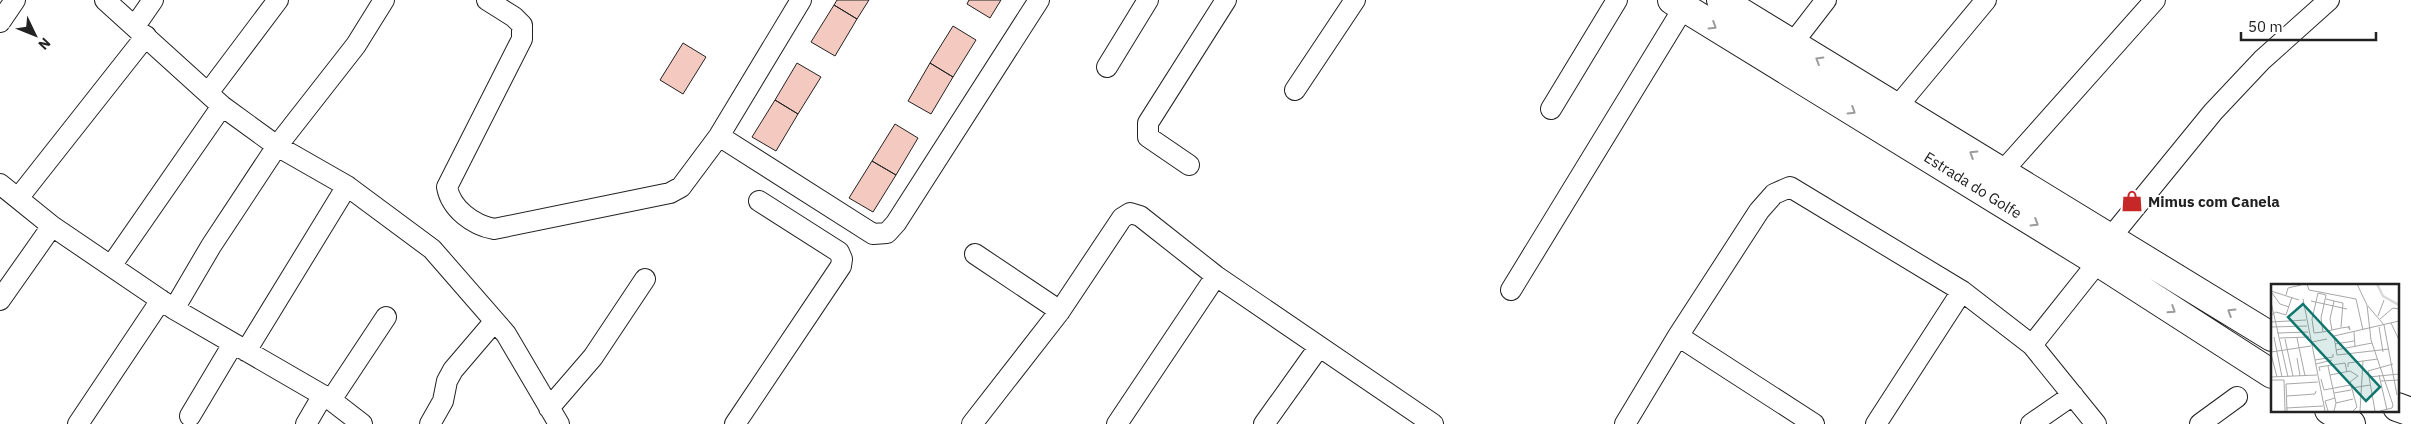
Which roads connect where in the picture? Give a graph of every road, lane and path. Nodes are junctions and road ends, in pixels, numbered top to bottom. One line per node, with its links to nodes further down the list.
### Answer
1 (15, 0): 19 (street)
2 (106, 0): 20 (street)
3 (153, 0): 20 (street)
4 (278, 0): 24 (street)
5 (384, 0): 28 (street)
6 (487, 0): 27 (street)
7 (801, 0): 27 (street)
8 (1039, 0): 27 (street)
9 (1148, 0): 22 (street)
10 (1226, 0): 29 (street)
11 (1355, 0): 23 (street)
12 (1617, 0): 26 (street)
13 (1721, 0): 21 (highway, Estrada do Golfe)
14 (1826, 0): 21 (street)
15 (1986, 0): 25 (street)
16 (2155, 0): 30 (street)
17 (2329, 0): 36 (street)
18 (1678, 4): 38 (highway, Estrada do Golfe, one-way to 38); 42 (street)
19 (0, 22)
20 (140, 31): 24 (street); 33 (street)
21 (1792, 44): 25 (highway, Estrada do Golfe, one-way to 21)
22 (1107, 67)
23 (1295, 90)
24 (215, 100): 28 (street); 39 (street)
25 (1897, 107): 30 (highway, Estrada do Golfe, one-way to 25)
26 (1551, 109)
27 (719, 136)
28 (277, 146): 32 (street); 45 (street)
29 (1189, 165)
30 (2002, 172): 36 (highway, Estrada do Golfe)
31 (0, 184): 33 (street)
32 (347, 186): 48 (street); 53 (street)
33 (19, 198): 35 (street)
34 (758, 201): 67 (street)
35 (52, 226): 39 (street); 44 (street)
36 (2112, 237): 50 (highway, Estrada do Golfe, one-way to 36)
37 (975, 254): 46 (street)
38 (2098, 262): 51 (street); 54 (highway, Estrada do Golfe, one-way to 54)
39 (111, 266): 45 (street)
40 (1216, 276): 46 (street); 52 (street); 69 (street)
41 (645, 279): 62 (street)
42 (1511, 290)
43 (1962, 291): 49 (street); 51 (street); 74 (street)
44 (0, 300)
45 (167, 304): 53 (street); 63 (street)
46 (1060, 311): 68 (street)
47 (386, 317): 57 (street)
48 (494, 322): 62 (street); 66 (street)
49 (1678, 336): 72 (street); 73 (street)
50 (2271, 337)
51 (2032, 345): 55 (street)
52 (1319, 347): 70 (street); 71 (street)
53 (240, 348): 57 (street); 61 (street)
54 (2271, 373)
55 (2073, 394): 75 (street); 76 (street)
56 (2237, 397): 77 (street)
57 (327, 398): 64 (street); 65 (street)
58 (2398, 408): 60 (highway)
59 (2332, 412): 78 (highway)
60 (2411, 412)
61 (190, 416)
62 (554, 416)
63 (78, 424)
64 (306, 424)
65 (362, 424)
66 (430, 424)
67 (735, 424)
68 (972, 424)
69 (1117, 424)
70 (1264, 424)
71 (1433, 424)
72 (1625, 424)
73 (1814, 424)
74 (1876, 424)
75 (2031, 424)
76 (2096, 424)
77 (2200, 424)
78 (2351, 424)

